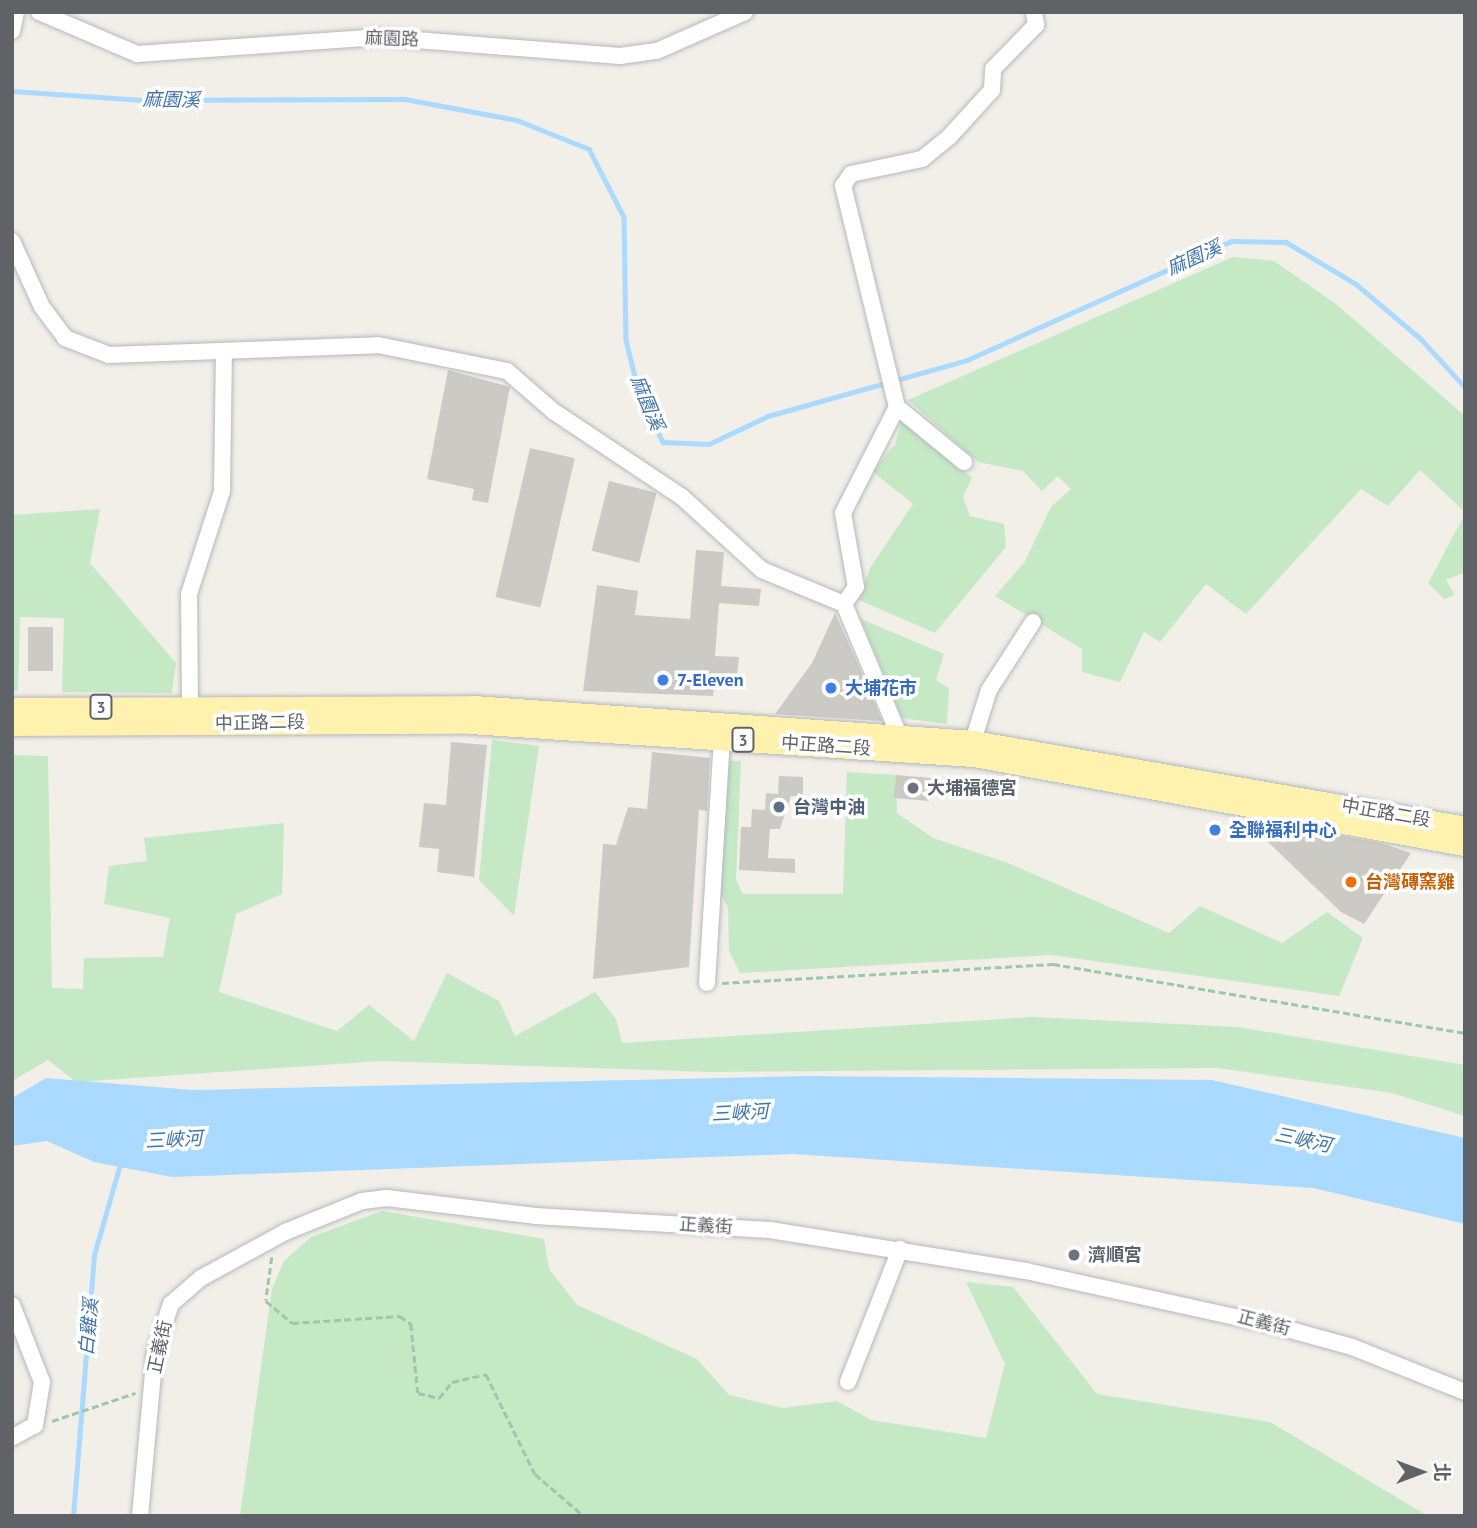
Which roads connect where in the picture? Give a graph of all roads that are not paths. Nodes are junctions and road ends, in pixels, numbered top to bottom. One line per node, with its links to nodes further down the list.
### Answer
1 (16, 12): 7 (street)
2 (39, 12): 6 (street, 麻園路)
3 (700, 12): 6 (street)
4 (745, 12): 6 (street, 麻園路)
5 (1034, 12): 10 (street)
6 (709, 27)
7 (12, 31)
8 (12, 241): 9 (street)
9 (224, 351): 12 (street); 14 (street)
10 (897, 407): 11 (street); 12 (street)
11 (964, 462)
12 (844, 604): 17 (street)
13 (1033, 622): 19 (street)
14 (190, 706): 15 (main road, 中正路二段 / 3); 17 (main road, 中正路二段 / 3)
15 (12, 708)
16 (12, 726): 18 (main road, 中正路二段 / 3)
17 (900, 735): 19 (main road, 中正路二段 / 3)
18 (722, 738): 20 (main road, 中正路二段 / 3); 21 (street)
19 (973, 740): 20 (main road, 中正路二段 / 3)
20 (1452, 845)
21 (707, 983)
22 (900, 1249): 25 (street); 26 (street, 正義街); 28 (street, 正義街)
23 (12, 1305): 24 (street)
24 (18, 1345): 27 (street)
25 (848, 1382)
26 (1465, 1392)
27 (12, 1438)
28 (140, 1516)

